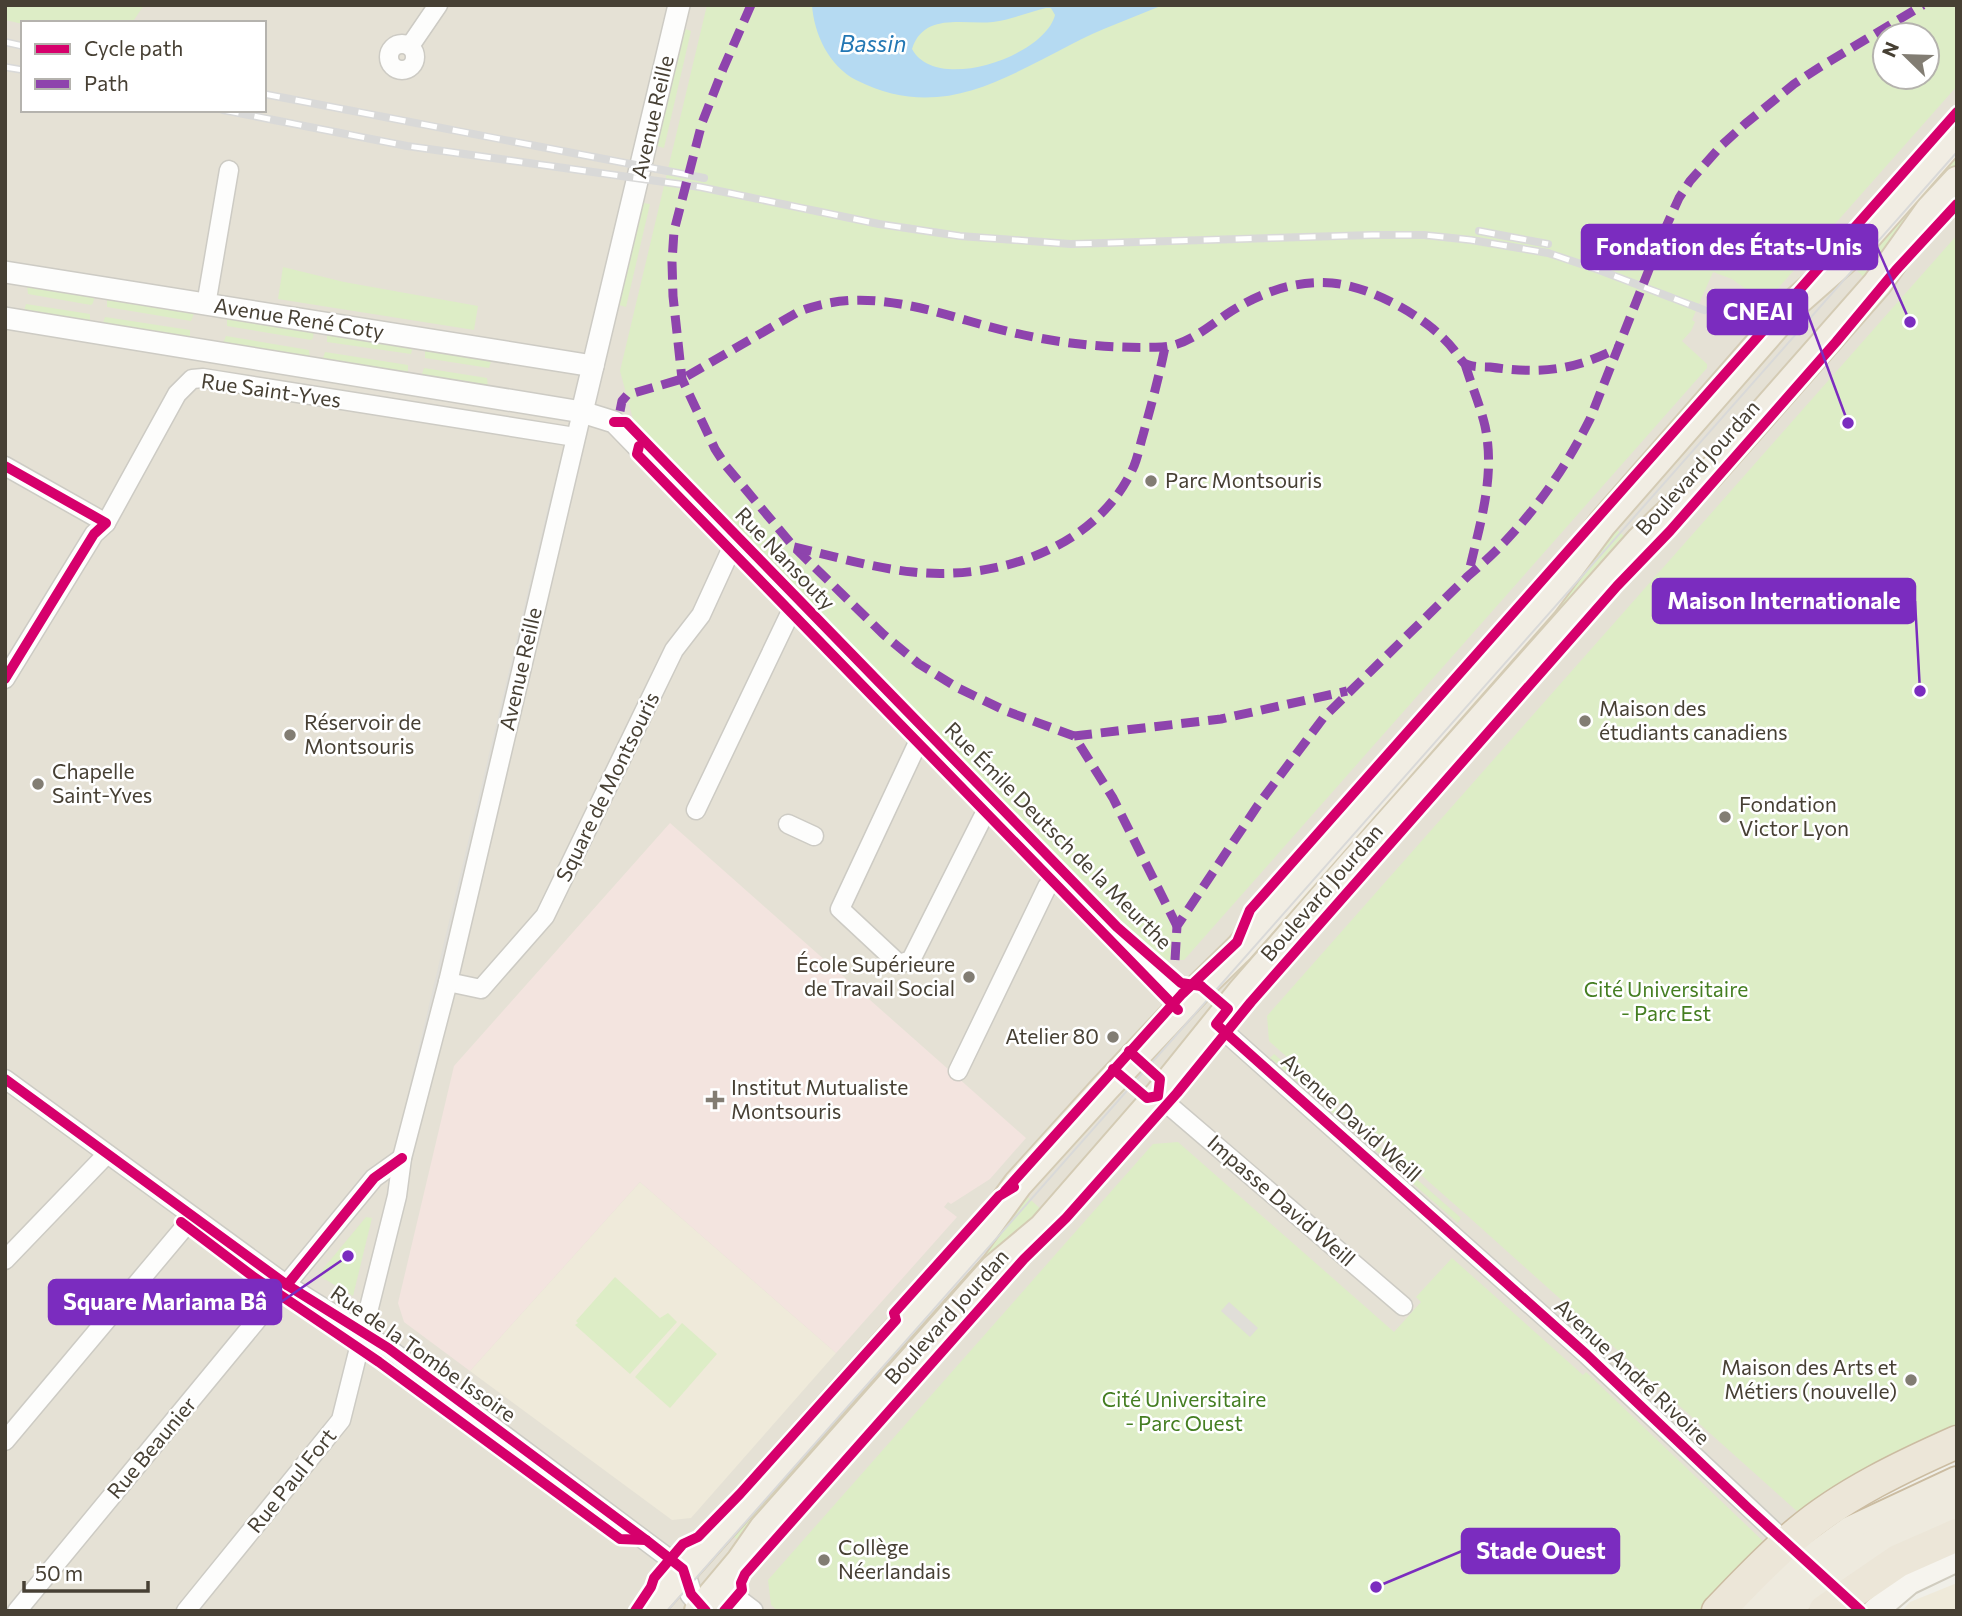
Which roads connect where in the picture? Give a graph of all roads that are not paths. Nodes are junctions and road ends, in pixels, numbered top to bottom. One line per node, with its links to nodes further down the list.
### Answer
1 (438, 5): 3 (street)
2 (679, 5): 10 (street, Avenue Reille)
3 (410, 46)
4 (1957, 134): 25 (main road, Boulevard Jourdan)
5 (229, 170): 8 (street)
6 (1957, 181): 26 (main road, Boulevard Jourdan)
7 (5, 272): 8 (street, Avenue René Coty)
8 (206, 305): 10 (street, Avenue René Coty)
9 (5, 318): 11 (street)
10 (593, 366): 11 (street, Avenue Reille)
11 (582, 412): 12 (street, Avenue Reille); 15 (street, Rue Nansouty)
12 (575, 438): 14 (street, Rue Saint-Yves); 24 (street, Avenue Reille)
13 (5, 466): 14 (street)
14 (106, 523): 17 (street, Rue Saint-Yves)
15 (734, 543): 16 (street, Rue Nansouty); 24 (street, Square de Montsouris)
16 (794, 605): 18 (street, Rue Nansouty); 20 (street)
17 (5, 678)
18 (921, 736): 19 (street, Rue Émile Deutsch de la Meurthe); 19 (street)
19 (989, 805): 23 (street, Rue Émile Deutsch de la Meurthe)
20 (696, 810)
21 (788, 824): 22 (street)
22 (814, 836)
23 (1056, 876): 25 (street, Rue Émile Deutsch de la Meurthe); 27 (street)
24 (448, 982): 31 (street, Avenue Reille)
25 (1188, 1000): 45 (main road, Boulevard Jourdan)
26 (1216, 1024): 29 (main road, Boulevard Jourdan); 33 (street, Avenue David Weill)
27 (958, 1071)
28 (5, 1079): 30 (street, Rue de la Tombe Issoire)
29 (1158, 1096): 36 (street, Impasse David Weill); 46 (main road, Boulevard Jourdan)
30 (107, 1154): 32 (street, Rue de la Tombe Issoire); 34 (street)
31 (402, 1158): 35 (street, Rue Beaunier); 37 (street, Avenue Reille)
32 (194, 1217): 35 (street, Rue de la Tombe Issoire); 38 (street)
33 (1460, 1241): 42 (street, Avenue André Rivoire)
34 (5, 1260)
35 (287, 1285): 37 (street, Rue de la Tombe Issoire); 47 (street, Rue Beaunier)
36 (1403, 1306)
37 (362, 1332): 45 (street, Rue de la Tombe Issoire); 48 (street, Rue Paul Fort)
38 (5, 1441)
39 (1957, 1442): 51 (highway)
40 (1957, 1480): 52 (highway)
41 (1957, 1504): 53 (highway)
42 (1776, 1533)
43 (1957, 1535): 54 (highway)
44 (1957, 1559): 55 (main road)
45 (683, 1569): 46 (street); 49 (main road, Boulevard Jourdan)
46 (707, 1604): 50 (street)
47 (17, 1611)
48 (186, 1611)
49 (647, 1611)
50 (752, 1611)
51 (1718, 1611)
52 (1753, 1611)
53 (1784, 1611)
54 (1825, 1611)
55 (1875, 1611)

